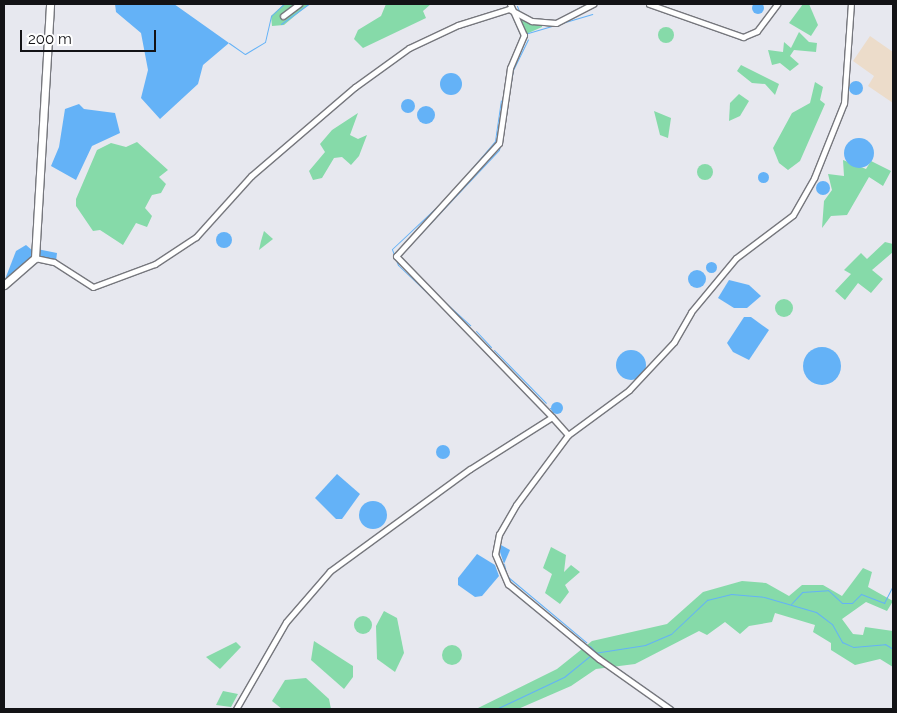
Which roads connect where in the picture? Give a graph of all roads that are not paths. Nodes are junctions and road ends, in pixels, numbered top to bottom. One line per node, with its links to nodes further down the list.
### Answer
1 (50, 4): 9 (street)
2 (299, 4): 8 (street)
3 (593, 4): 7 (street)
4 (649, 4): 5 (street)
5 (777, 4)
6 (851, 4): 12 (street)
7 (512, 6): 9 (street); 11 (street)
8 (283, 16)
9 (35, 258): 10 (street)
10 (4, 285)
11 (552, 417): 12 (street); 13 (street)
12 (568, 435): 14 (street)
13 (236, 709)
14 (670, 709)

